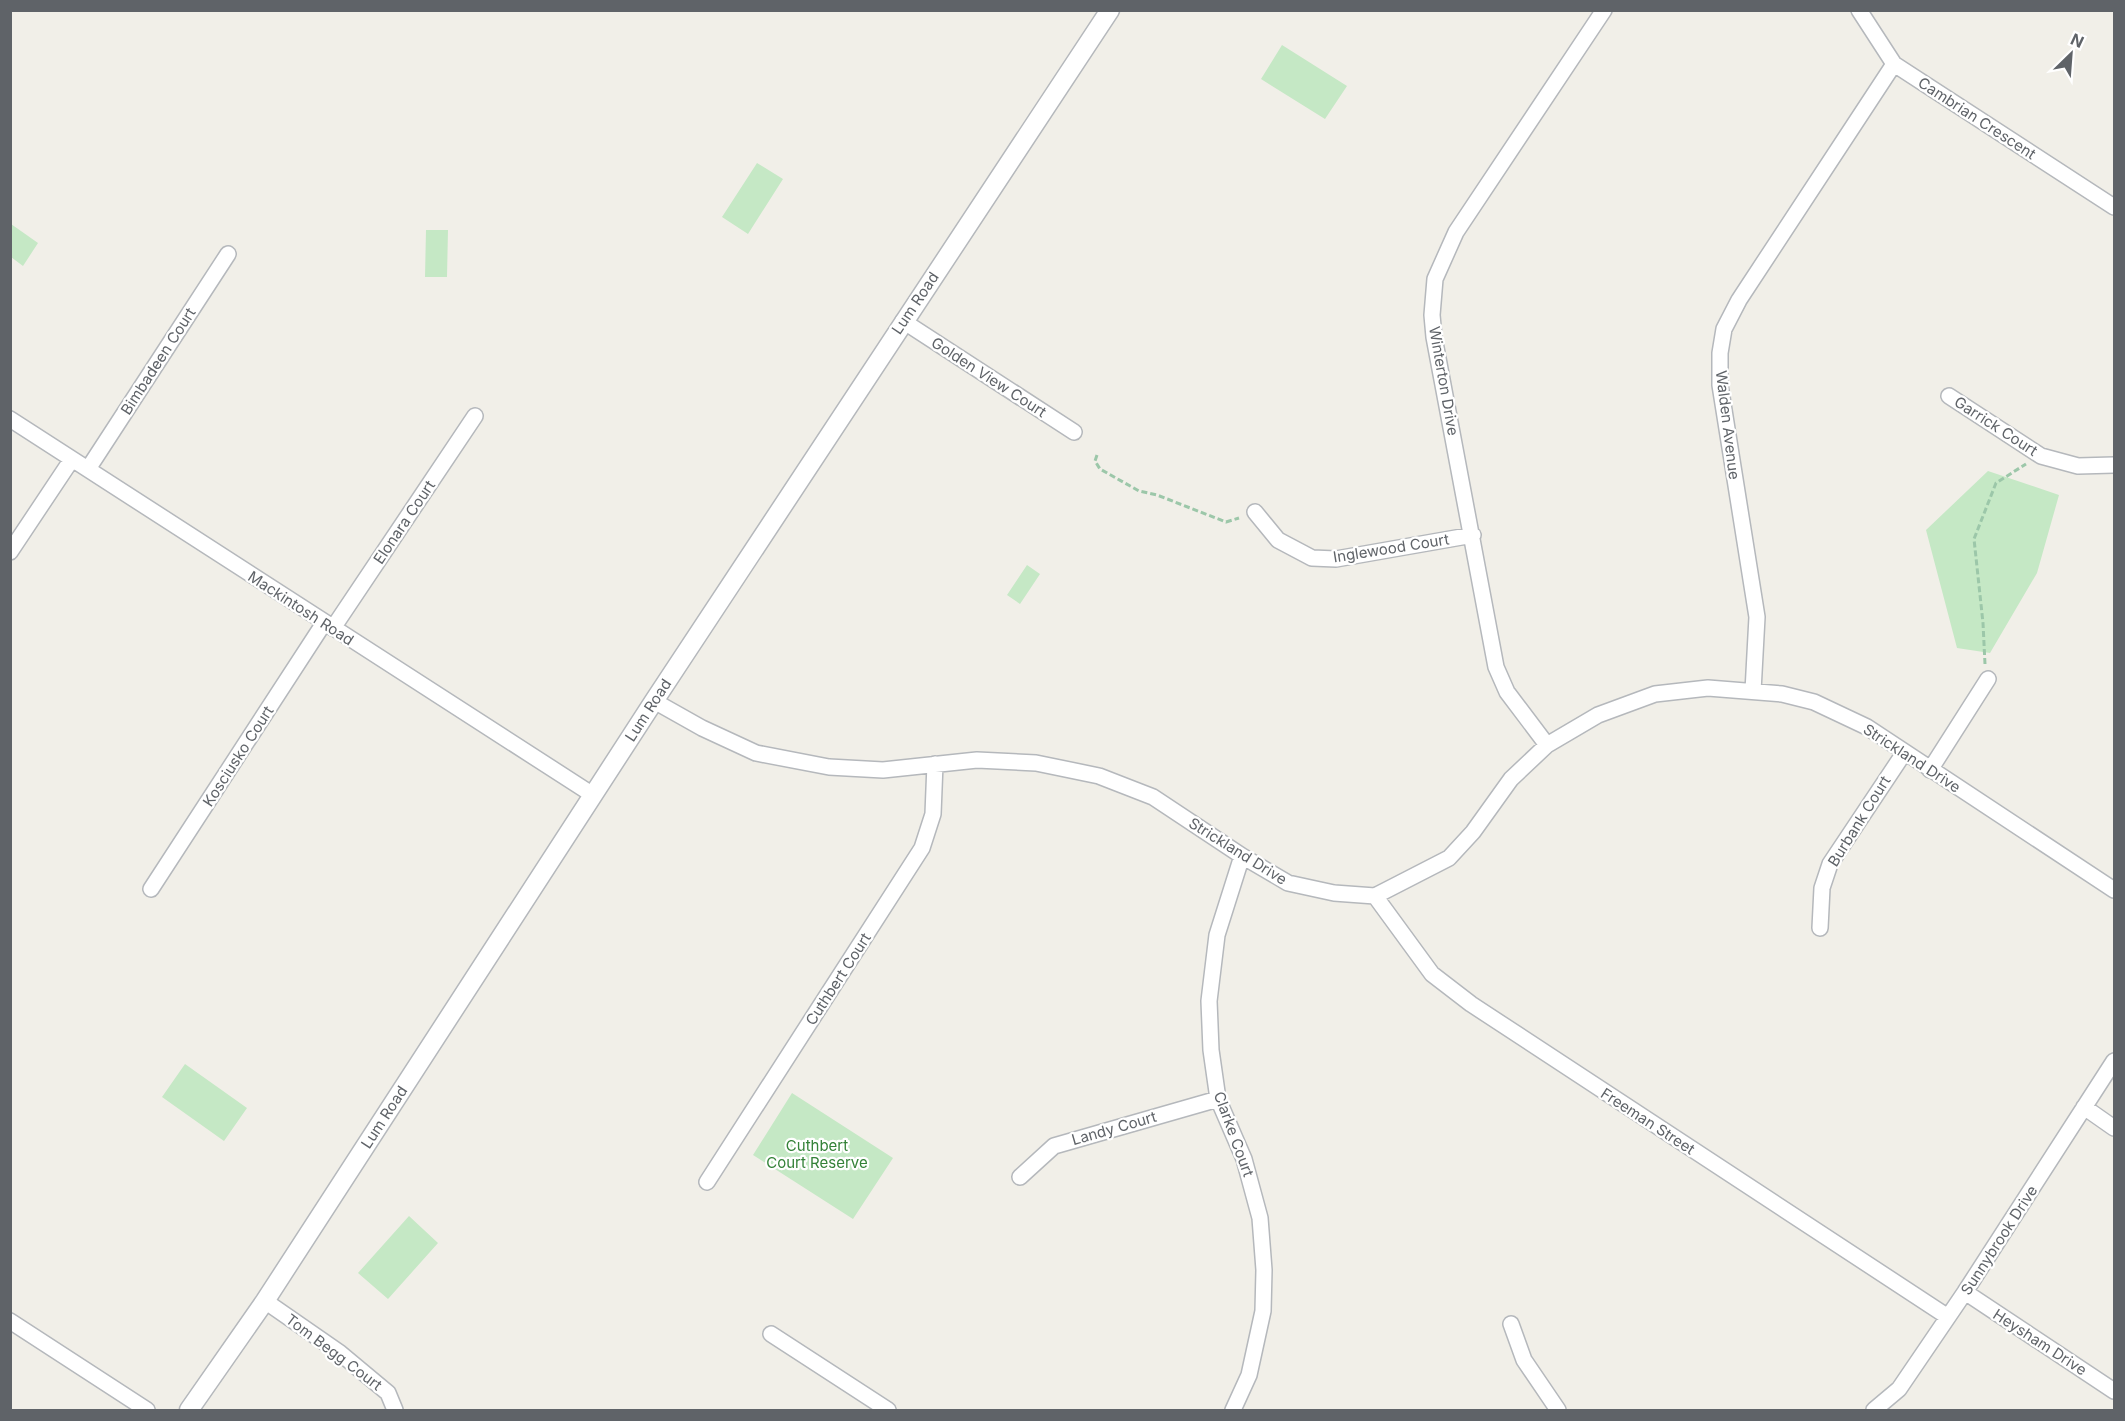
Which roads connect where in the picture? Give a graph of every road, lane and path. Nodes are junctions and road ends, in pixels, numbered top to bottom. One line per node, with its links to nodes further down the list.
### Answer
1 (1110, 10): 7 (street, Lum Road)
2 (1604, 10): 18 (street, Winterton Drive)
3 (1859, 10): 4 (street, Cambrian Crescent)
4 (1894, 63): 5 (street, Cambrian Crescent); 22 (street, Walden Avenue)
5 (2115, 207)
6 (228, 254): 16 (street, Bimbadeen Court)
7 (903, 321): 11 (street, Golden View Court); 23 (street, Lum Road)
8 (1949, 396): 13 (street, Garrick Court)
9 (475, 416): 20 (street, Elonara Court)
10 (10, 419): 14 (street, Mackintosh Road)
11 (1074, 432)
12 (1097, 454): 17 (path)
13 (2041, 456): 15 (street, Garrick Court); 21 (path)
14 (72, 459): 16 (street, Mackintosh Road); 19 (street)
15 (2115, 465)
16 (88, 469): 20 (street, Mackintosh Road)
17 (1255, 512): 18 (street, Inglewood Court)
18 (1473, 536): 24 (street, Winterton Drive)
19 (10, 552)
20 (329, 626): 28 (street, Mackintosh Road); 30 (street, Kosciusko Court)
21 (1989, 679): 27 (street)
22 (1753, 691): 24 (street, Strickland Drive); 25 (street, Strickland Drive)
23 (654, 701): 26 (street, Strickland Drive); 28 (street, Lum Road)
24 (1547, 745): 32 (street, Strickland Drive)
25 (1904, 753): 27 (street, Strickland Drive); 33 (street, Burbank Court)
26 (935, 764): 29 (street, Strickland Drive); 39 (street, Cuthbert Court)
27 (1930, 770): 31 (street, Strickland Drive)
28 (593, 795): 41 (street, Lum Road)
29 (1242, 856): 32 (street, Strickland Drive); 35 (street, Clarke Court)
30 (151, 890)
31 (2115, 890)
32 (1375, 896): 42 (street, Freeman Street)
33 (1820, 928)
34 (2115, 1061): 36 (street, Sunnybrook Drive)
35 (1218, 1099): 38 (street, Landy Court); 51 (street, Clarke Court)
36 (2084, 1107): 37 (street); 40 (street, Sunnybrook Drive)
37 (2115, 1128)
38 (1020, 1177)
39 (708, 1182)
40 (1965, 1293): 42 (street, Sunnybrook Drive); 46 (street, Heysham Drive)
41 (265, 1301): 48 (street, Lum Road); 49 (street, Tom Begg Court)
42 (1948, 1317): 53 (street, Sunnybrook Drive)
43 (10, 1322): 47 (street)
44 (1511, 1324): 52 (street)
45 (771, 1334): 50 (street)
46 (2115, 1390)
47 (147, 1410)
48 (189, 1410)
49 (395, 1410)
50 (888, 1410)
51 (1233, 1410)
52 (1558, 1410)
53 (1874, 1410)

